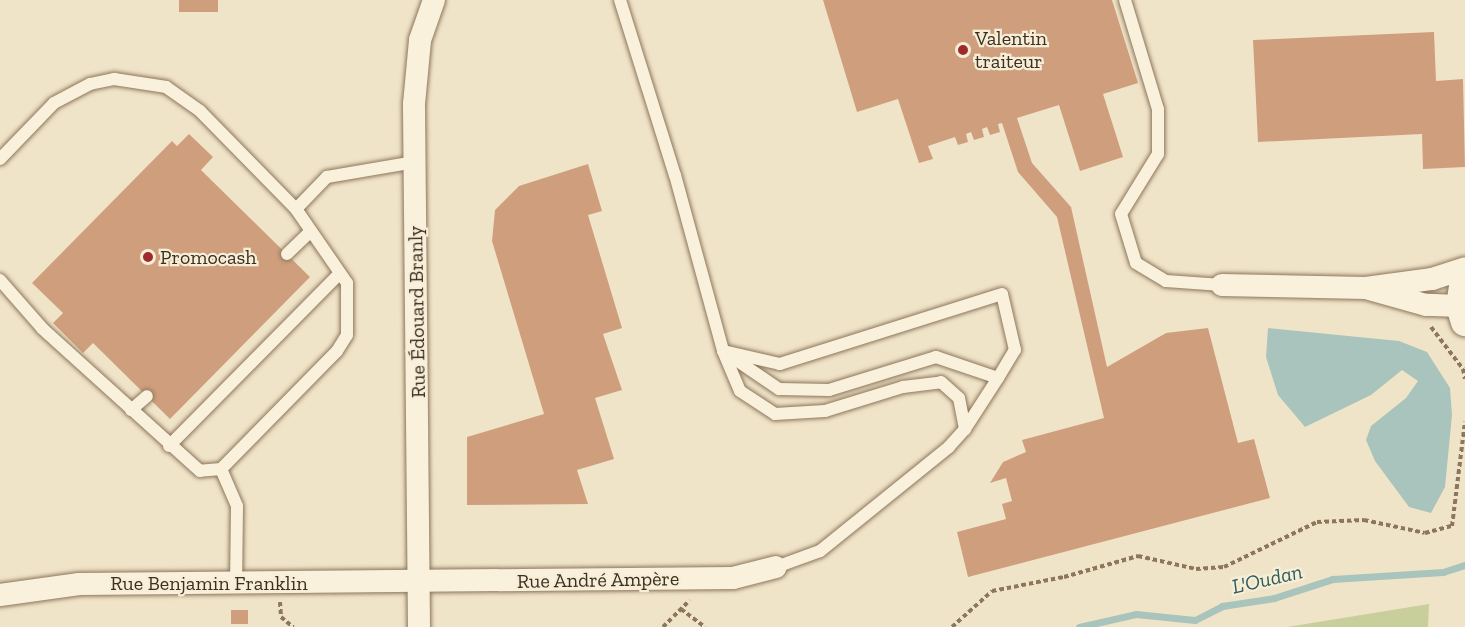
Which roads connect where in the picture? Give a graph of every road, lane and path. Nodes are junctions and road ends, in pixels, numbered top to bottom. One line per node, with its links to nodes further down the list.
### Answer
1 (434, 0): 5 (street, Rue Édouard Branly)
2 (620, 0): 17 (lane)
3 (1125, 0): 13 (lane)
4 (0, 159): 6 (lane)
5 (415, 162): 6 (lane); 28 (street, Rue Édouard Branly)
6 (296, 209): 7 (lane)
7 (311, 231): 8 (lane); 10 (lane)
8 (287, 254)
9 (1465, 268): 14 (street)
10 (340, 273): 24 (lane); 25 (lane)
11 (1465, 274): 16 (street)
12 (0, 280): 21 (lane)
13 (1222, 285): 14 (street)
14 (1366, 288): 15 (street)
15 (1426, 304): 16 (street); 19 (path)
16 (1462, 314)
17 (723, 351): 18 (lane); 18 (lane); 23 (lane)
18 (998, 378): 23 (lane)
19 (1465, 379)
20 (147, 396): 21 (lane)
21 (131, 410): 24 (lane)
22 (1465, 422): 37 (path)
23 (965, 429): 26 (lane)
24 (169, 446): 25 (lane)
25 (221, 469): 30 (lane)
26 (776, 567): 27 (street, Rue André Ampère)
27 (712, 579): 28 (street, Rue André Ampère); 32 (path)
28 (419, 581): 29 (street, Rue Benjamin Franklin); 34 (street, Rue Édouard Branly)
29 (280, 583): 30 (street, Rue Benjamin Franklin); 33 (path)
30 (236, 584): 31 (street, Rue Benjamin Franklin)
31 (0, 595)
32 (681, 609): 35 (path); 36 (path)
33 (293, 627)
34 (419, 627)
35 (663, 627)
36 (705, 627)
37 (952, 627)

